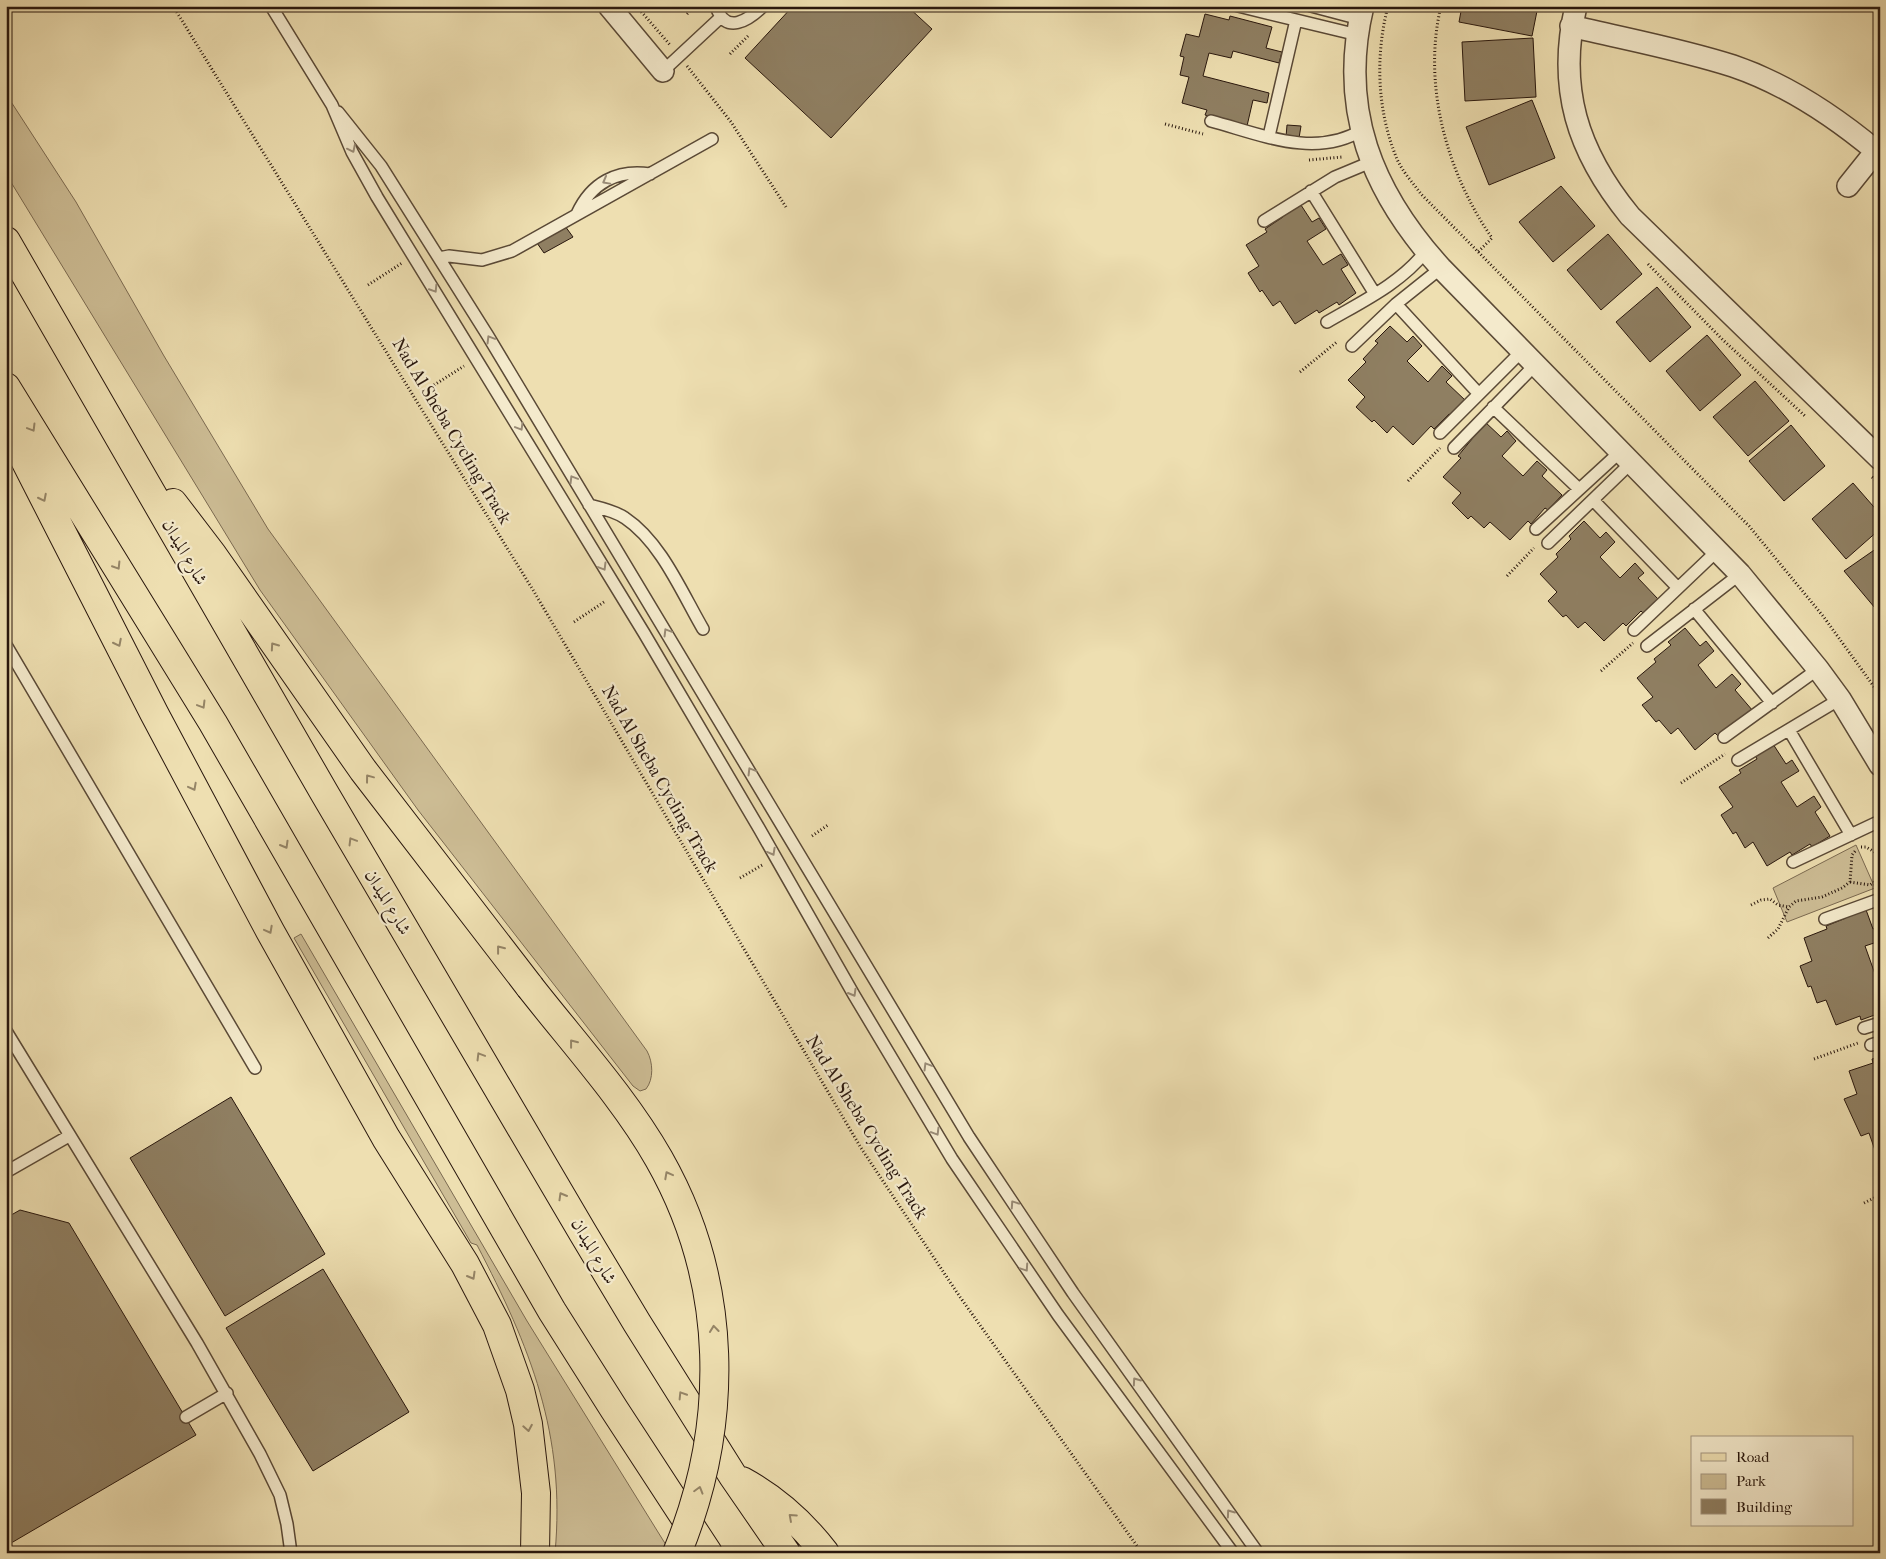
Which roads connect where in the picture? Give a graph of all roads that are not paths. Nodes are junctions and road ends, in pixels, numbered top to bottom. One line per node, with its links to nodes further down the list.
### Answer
1 (271, 6): 11 (lane)
2 (609, 6): 10 (street)
3 (762, 6): 6 (lane)
4 (1238, 6): 8 (lane)
5 (1311, 6): 9 (lane)
6 (719, 12): 10 (lane)
7 (1573, 16): 16 (street); 38 (street)
8 (1296, 20): 9 (lane); 14 (lane)
9 (1361, 20): 13 (street)
10 (664, 71)
11 (332, 105): 23 (lane); 79 (lane, one-way to 79)
12 (1211, 121): 14 (lane)
13 (1362, 130): 14 (lane); 17 (street)
14 (1269, 136)
15 (712, 139): 23 (lane)
16 (1878, 148): 18 (street)
17 (1371, 162): 19 (lane); 22 (street)
18 (1848, 186)
19 (1312, 191): 20 (lane); 25 (lane)
20 (1264, 221)
21 (6, 241): 35 (main road, شارع الميدان)
22 (1426, 251): 24 (street); 25 (lane)
23 (439, 258): 41 (lane, one-way to 23)
24 (1441, 268): 26 (lane); 29 (street)
25 (1376, 294): 27 (lane)
26 (1396, 304): 28 (lane); 31 (lane)
27 (1327, 322)
28 (1352, 346)
29 (1529, 358): 31 (lane); 32 (lane); 37 (street)
30 (6, 387): 76 (main road, one-way to 76)
31 (1479, 394): 34 (lane)
32 (1494, 407): 36 (lane); 39 (lane)
33 (6, 423): 74 (main road, one-way to 74)
34 (1440, 433)
35 (120, 440): 72 (main road, شارع الميدان, one-way to 35); 75 (main road, one-way to 35, bridge)
36 (1454, 448)
37 (1626, 457): 39 (lane); 40 (lane); 44 (street)
38 (1880, 459)
39 (1579, 489): 42 (lane)
40 (1592, 500): 43 (lane); 46 (lane)
41 (589, 505): 48 (lane); 80 (lane, one-way to 41)
42 (1536, 529)
43 (1548, 543)
44 (1718, 550): 45 (street); 46 (lane)
45 (1740, 574): 47 (lane); 52 (street)
46 (1678, 588): 49 (lane)
47 (1694, 609): 51 (lane); 54 (lane)
48 (703, 629)
49 (1634, 630)
50 (6, 645): 67 (lane)
51 (1647, 646)
52 (1818, 669): 53 (street); 54 (lane)
53 (1840, 699): 55 (lane); 58 (street)
54 (1772, 703): 56 (lane)
55 (1789, 730): 57 (lane); 60 (lane)
56 (1724, 737)
57 (1738, 760)
58 (1880, 765)
59 (1880, 820): 60 (lane)
60 (1851, 835): 61 (lane)
61 (1793, 862)
62 (1880, 899): 63 (lane)
63 (1825, 919)
64 (1880, 1023): 65 (lane)
65 (1864, 1028)
66 (6, 1031): 68 (lane)
67 (255, 1068)
68 (70, 1136): 69 (lane); 70 (lane)
69 (6, 1172)
70 (227, 1393): 71 (lane); 73 (lane)
71 (186, 1417)
72 (733, 1476): 77 (main road, شارع الميدان); 78 (main road, one-way to 72)
73 (291, 1553)
74 (535, 1553)
75 (677, 1553)
76 (708, 1553)
77 (786, 1553)
78 (825, 1553)
79 (1233, 1553)
80 (1258, 1553)

